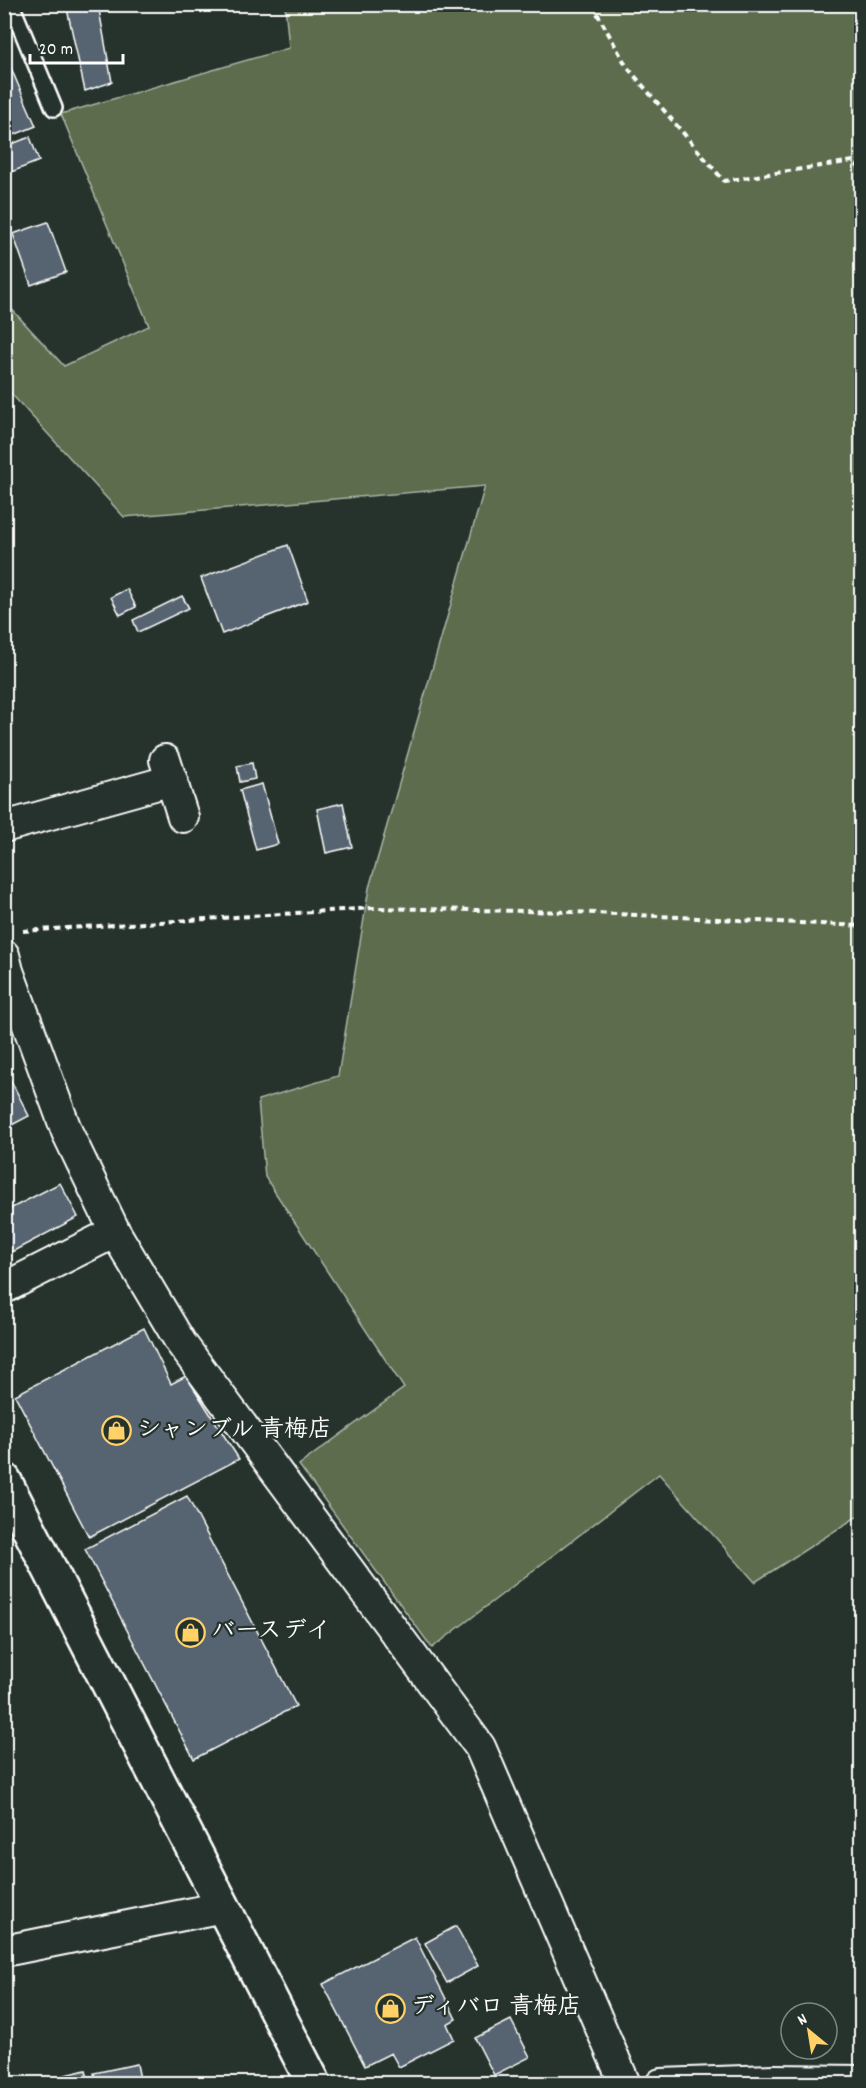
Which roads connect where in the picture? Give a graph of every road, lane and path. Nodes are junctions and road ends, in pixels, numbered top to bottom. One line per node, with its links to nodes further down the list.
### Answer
1 (11, 4): 3 (lane)
2 (592, 4): 4 (path)
3 (54, 108)
4 (861, 171)
5 (183, 817): 6 (street)
6 (4, 827)
7 (861, 926): 8 (path)
8 (10, 944): 9 (street)
9 (115, 1232): 10 (street); 16 (street)
10 (4, 1288)
11 (4, 1480): 12 (street)
12 (223, 1907): 13 (street); 15 (street)
13 (4, 1951)
14 (861, 2081): 17 (street)
15 (314, 2084)
16 (625, 2084)
17 (661, 2084)

